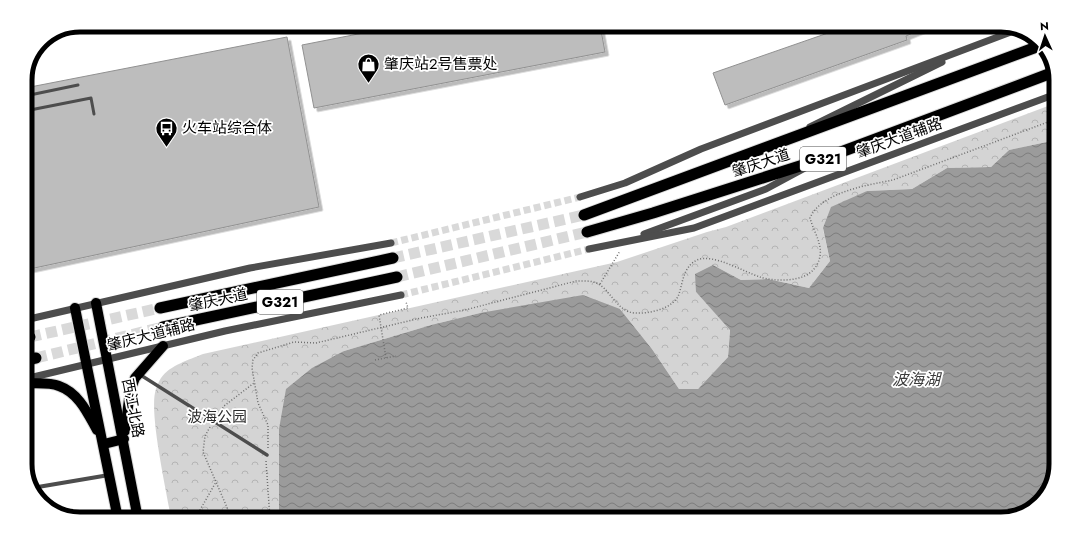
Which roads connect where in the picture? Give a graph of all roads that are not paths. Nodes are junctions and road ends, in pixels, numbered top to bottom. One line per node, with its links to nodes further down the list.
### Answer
1 (1009, 33): 2 (street)
2 (969, 48): 10 (street); 12 (street)
3 (1025, 51): 10 (highway, 肇庆大道 / G321)
4 (1049, 74): 11 (highway, 肇庆大道 / G321)
5 (78, 86): 6 (lane)
6 (32, 95)
7 (1049, 97): 15 (street, 肇庆大道辅路)
8 (32, 110): 9 (lane)
9 (94, 114)
10 (791, 139): 13 (highway, 肇庆大道 / G321)
11 (825, 158): 14 (highway, 肇庆大道 / G321); 15 (street)
12 (580, 197)
13 (584, 215)
14 (587, 232)
15 (625, 241): 17 (street, 肇庆大道辅路)
16 (391, 243): 21 (street)
17 (590, 250)
18 (393, 258): 23 (highway, 肇庆大道 / G321)
19 (397, 277): 25 (highway, 肇庆大道 / G321)
20 (403, 298): 26 (street, 肇庆大道辅路)
21 (96, 304): 22 (street); 29 (main road, 西江北路)
22 (75, 308): 24 (street); 30 (main road)
23 (160, 308)
24 (32, 318)
25 (163, 327)
26 (163, 346): 29 (street, 肇庆大道辅路); 31 (main road)
27 (36, 358): 28 (highway)
28 (32, 359)
29 (107, 359): 30 (street, 肇庆大道辅路); 34 (main road, 西江北路)
30 (87, 364): 32 (street, 肇庆大道辅路); 35 (main road)
31 (138, 373): 34 (main road); 36 (street)
32 (32, 377)
33 (32, 384): 35 (main road)
34 (124, 439): 35 (main road); 40 (main road, 西江北路)
35 (104, 444): 37 (main road)
36 (267, 455)
37 (110, 475): 38 (street); 39 (main road)
38 (38, 487)
39 (117, 512)
40 (137, 512)

